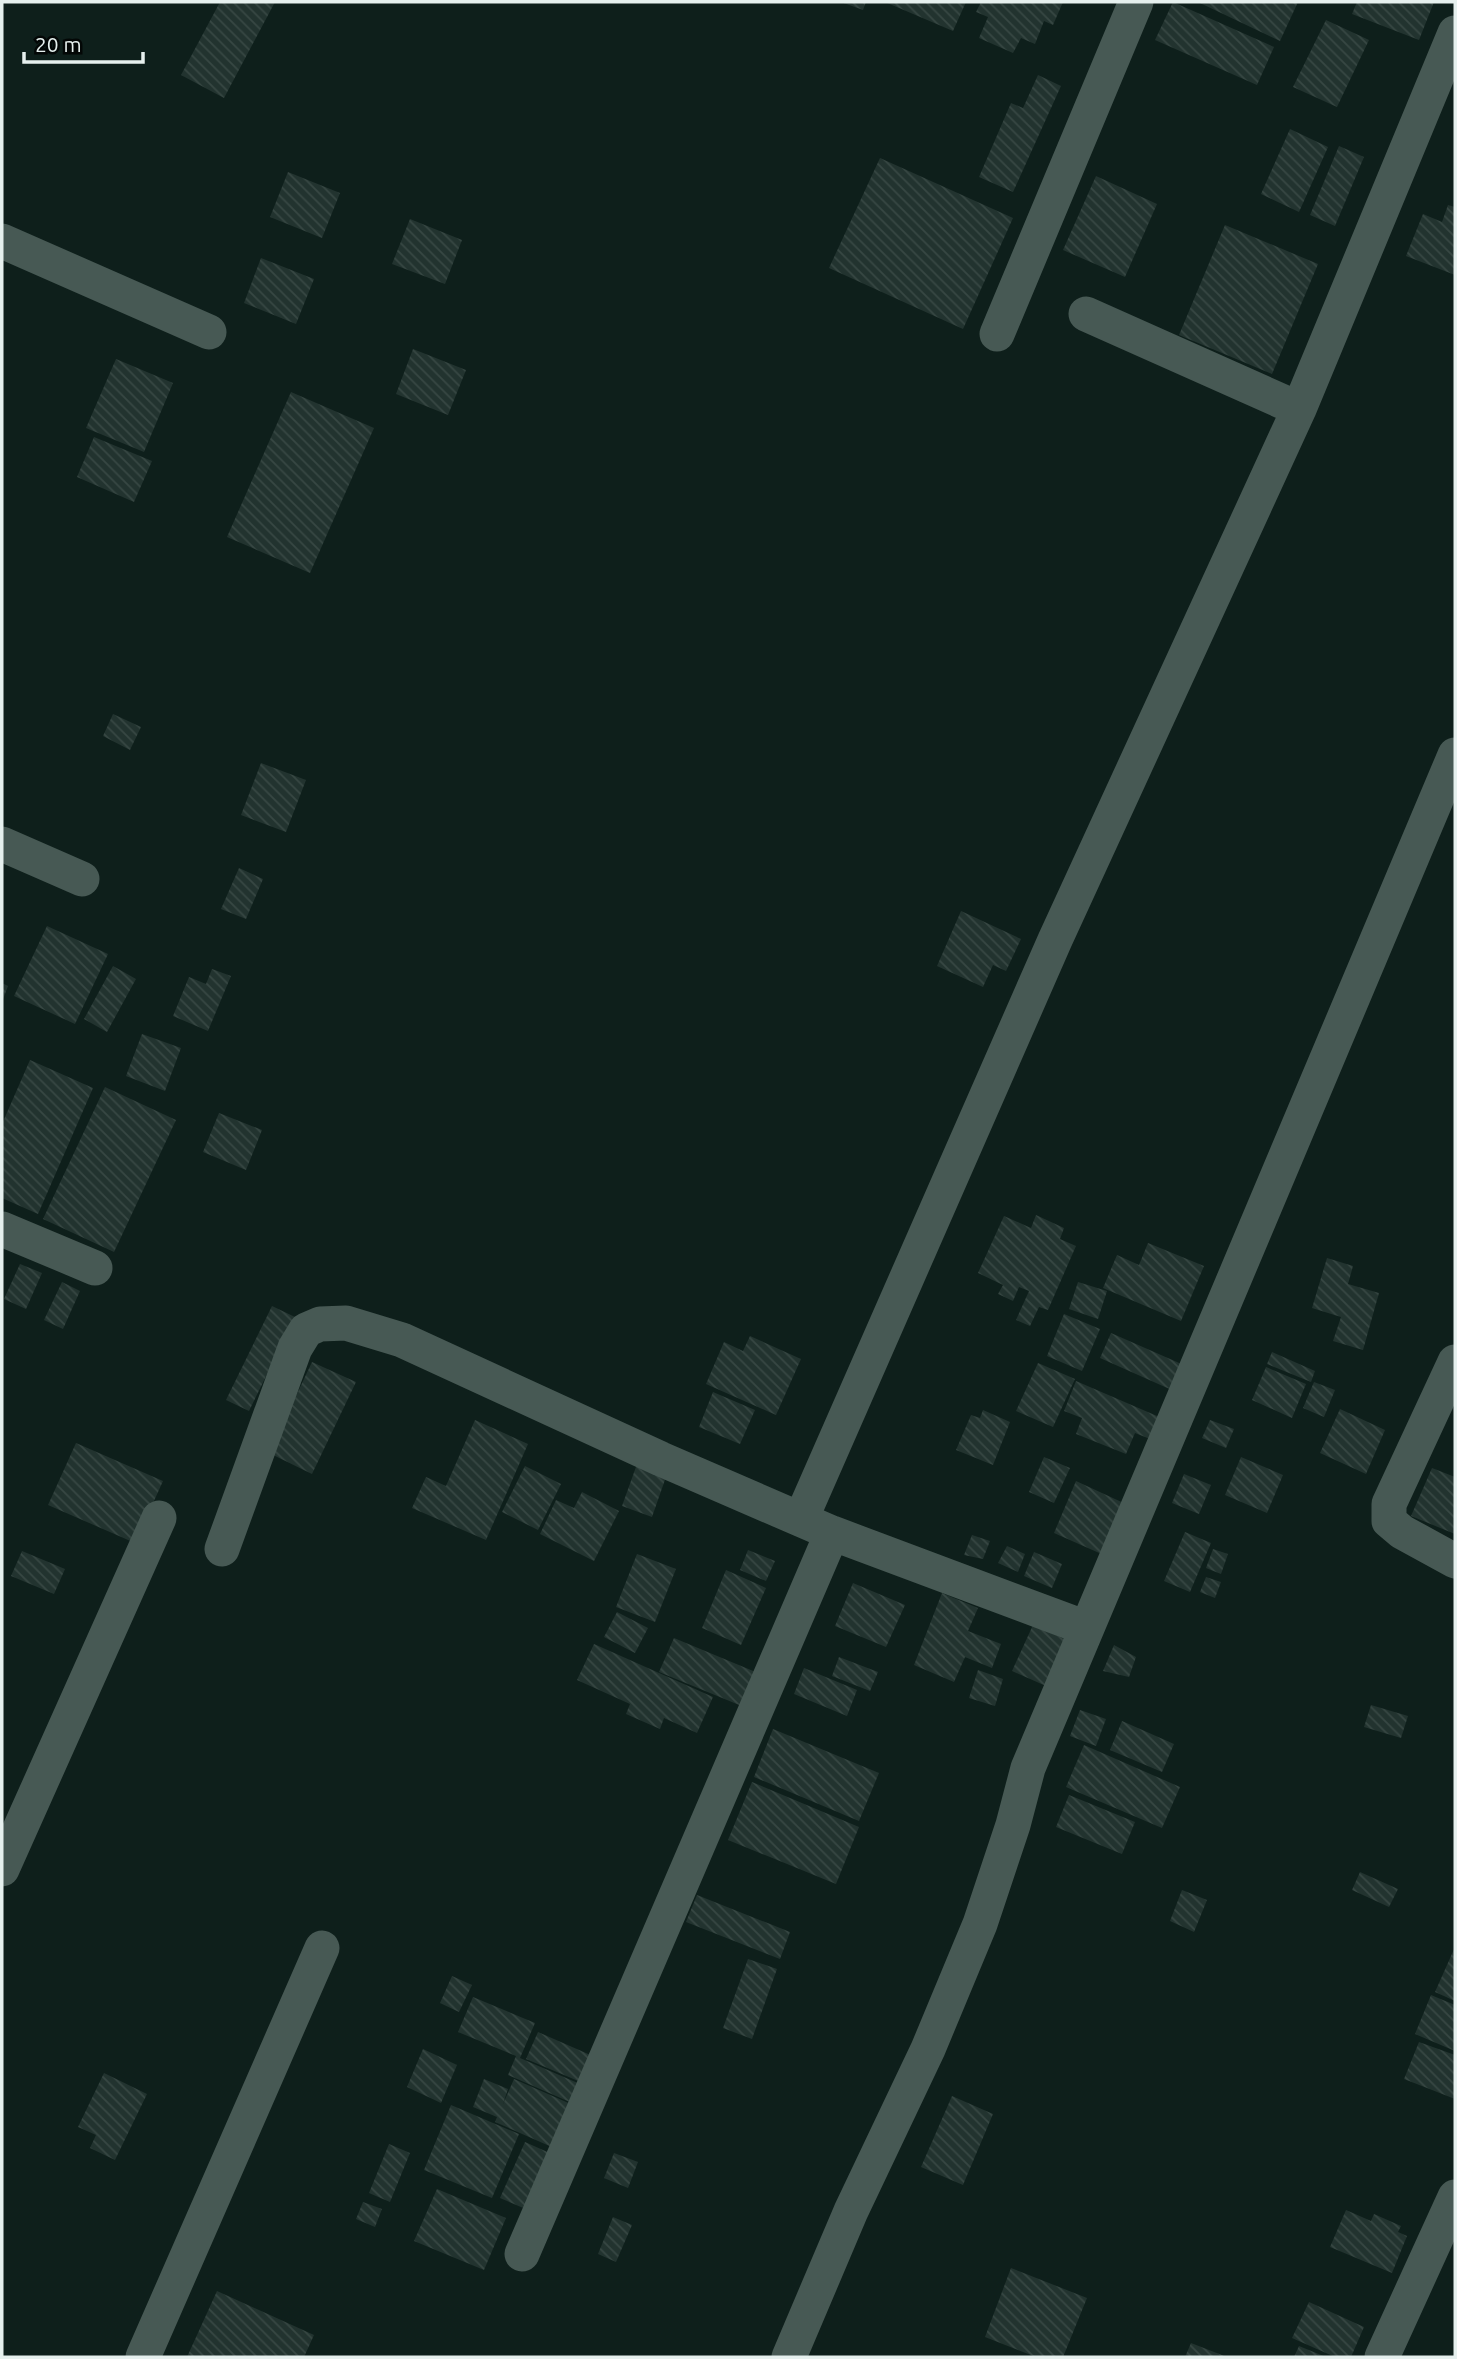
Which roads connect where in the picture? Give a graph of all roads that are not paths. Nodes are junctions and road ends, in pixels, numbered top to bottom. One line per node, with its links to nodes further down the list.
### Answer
1 (1136, 2): 6 (street)
2 (1455, 33): 7 (street)
3 (2, 241): 5 (street)
4 (1086, 314): 7 (street)
5 (209, 332)
6 (997, 334)
7 (1298, 409): 15 (street)
8 (1455, 755): 19 (street)
9 (2, 844): 10 (street)
10 (82, 878)
11 (2, 1229): 12 (street)
12 (95, 1268)
13 (1455, 1362): 18 (street)
14 (159, 1518): 20 (street)
15 (801, 1519): 16 (street); 17 (street)
16 (832, 1533): 19 (street); 23 (street)
17 (222, 1549)
18 (1455, 1561)
19 (1086, 1628): 25 (street)
20 (2, 1869)
21 (322, 1948): 24 (street)
22 (1455, 2197): 26 (street)
23 (522, 2254)
24 (143, 2357)
25 (789, 2357)
26 (1382, 2357)

